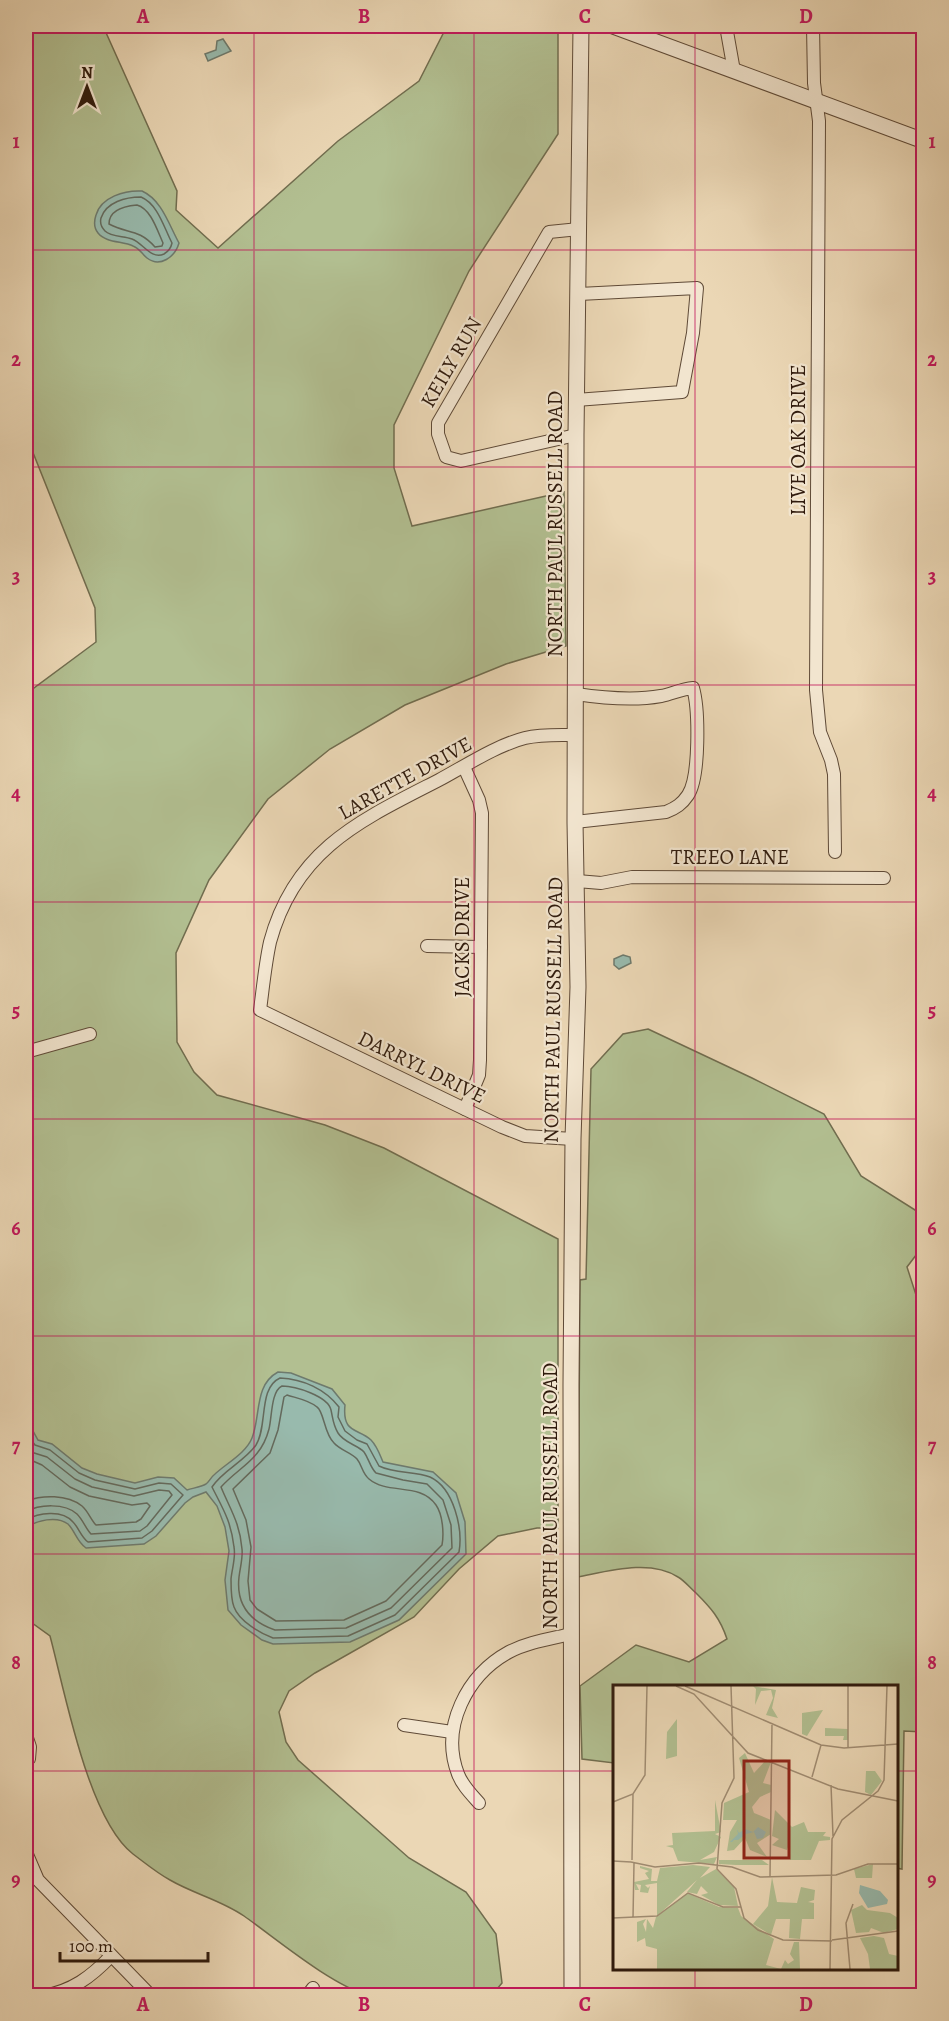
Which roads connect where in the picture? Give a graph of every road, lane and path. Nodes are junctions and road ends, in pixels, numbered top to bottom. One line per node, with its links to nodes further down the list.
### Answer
1 (581, 26): 8 (street, NORTH PAUL RUSSELL ROAD)
2 (614, 26): 5 (street)
3 (726, 26): 5 (street)
4 (813, 26): 6 (street, LIVE OAK DRIVE)
5 (734, 70): 6 (street)
6 (817, 101): 7 (street); 16 (street, LIVE OAK DRIVE)
7 (924, 141)
8 (579, 229): 9 (street, NORTH PAUL RUSSELL ROAD); 11 (street, KEILY RUN)
9 (579, 294): 10 (street, NORTH PAUL RUSSELL ROAD); 10 (street)
10 (576, 400): 11 (street, NORTH PAUL RUSSELL ROAD)
11 (576, 435): 12 (street, NORTH PAUL RUSSELL ROAD)
12 (576, 694): 13 (street, NORTH PAUL RUSSELL ROAD); 15 (street)
13 (575, 735): 14 (street, LARETTE DRIVE); 15 (street, NORTH PAUL RUSSELL ROAD)
14 (464, 767): 20 (street, JACKS DRIVE); 21 (street, LARETTE DRIVE)
15 (575, 822): 18 (street, NORTH PAUL RUSSELL ROAD)
16 (835, 852)
17 (884, 878): 18 (street, TREEO LANE)
18 (577, 881): 25 (street, NORTH PAUL RUSSELL ROAD)
19 (427, 946): 20 (street)
20 (481, 947): 24 (street, JACKS DRIVE)
21 (260, 1011): 24 (street, DARRYL DRIVE)
22 (90, 1034): 23 (street)
23 (26, 1052)
24 (465, 1109): 25 (street, DARRYL DRIVE)
25 (573, 1139): 26 (street, NORTH PAUL RUSSELL ROAD)
26 (571, 1634): 28 (street); 36 (street, NORTH PAUL RUSSELL ROAD)
27 (404, 1725): 28 (street)
28 (452, 1732): 31 (street)
29 (26, 1735): 30 (street)
30 (26, 1761)
31 (479, 1803)
32 (26, 1852): 33 (street)
33 (111, 1956): 34 (street); 35 (street)
34 (43, 1995)
35 (151, 1995)
36 (572, 1995)

